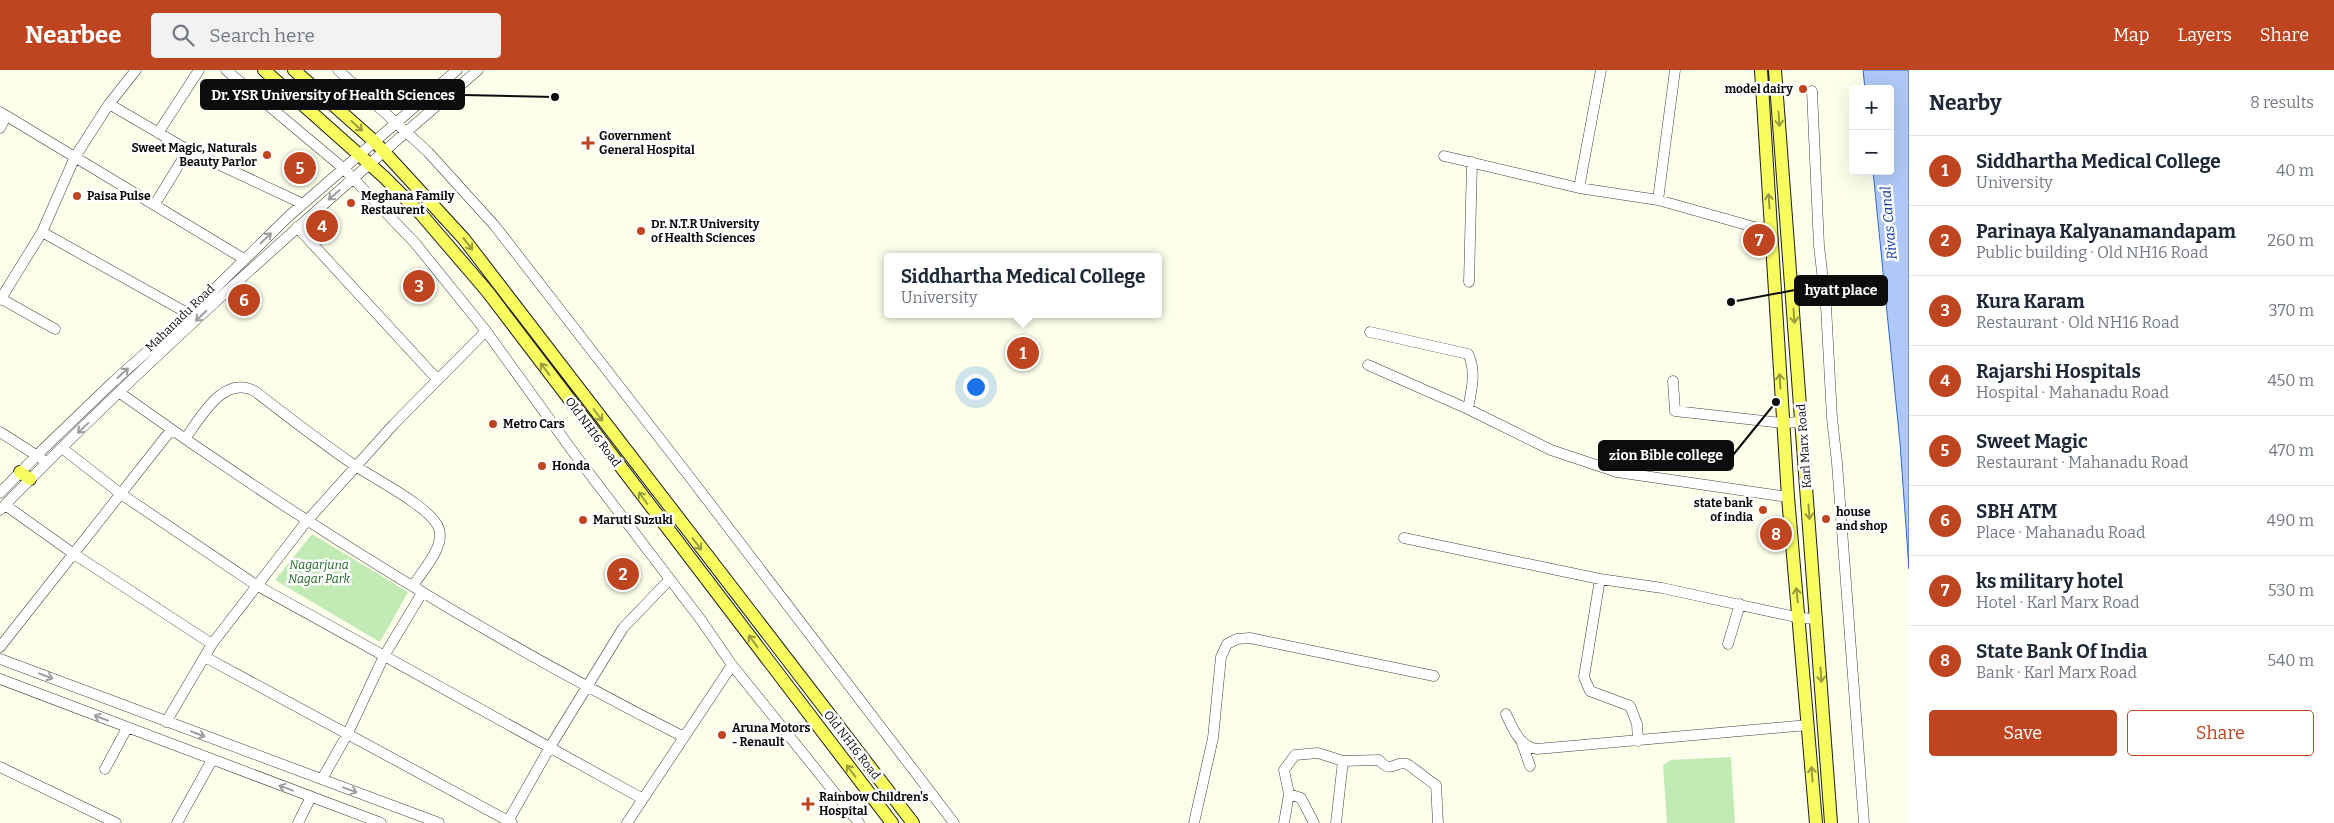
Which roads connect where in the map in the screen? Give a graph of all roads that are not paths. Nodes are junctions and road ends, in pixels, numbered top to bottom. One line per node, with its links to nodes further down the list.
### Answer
1 (136, 70): 14 (street)
2 (199, 70): 19 (street)
3 (226, 70): 29 (street)
4 (264, 70): 25 (main road, Old NH16 Road)
5 (294, 70): 20 (main road, Old NH16 Road, one-way to 20)
6 (338, 70): 16 (street)
7 (457, 70): 16 (street)
8 (478, 70): 18 (street, Mahanadu Road)
9 (1601, 70): 31 (street)
10 (1674, 70): 32 (street)
11 (1761, 70): 28 (main road, Karl Marx Road)
12 (1776, 70): 27 (main road, Karl Marx Road, one-way to 27)
13 (1812, 90): 121 (street)
14 (109, 104): 19 (street); 24 (street)
15 (3, 114): 17 (street); 24 (street)
16 (397, 122): 18 (street); 20 (street)
17 (0, 128)
18 (408, 132): 22 (street, Mahanadu Road); 113 (street)
19 (158, 134): 21 (street)
20 (375, 142): 22 (main road, Old NH16 Road); 25 (street)
21 (188, 150): 33 (street); 34 (street)
22 (384, 152): 25 (street, Mahanadu Road); 112 (main road, Old NH16 Road, one-way to 112)
23 (1444, 156): 26 (street)
24 (75, 157): 33 (street); 36 (street)
25 (365, 160): 29 (street, Mahanadu Road); 30 (street, Mahanadu Road); 111 (main road, Old NH16 Road, one-way to 25)
26 (1472, 162): 31 (street); 39 (street)
27 (1783, 165): 28 (main road); 50 (main road, Karl Marx Road, one-way to 50)
28 (1767, 167): 37 (main road, Karl Marx Road, one-way to 28)
29 (344, 168): 30 (street); 34 (street, Mahanadu Road)
30 (353, 178): 35 (street, Mahanadu Road, one-way to 35); 43 (street)
31 (1579, 188): 32 (street)
32 (1658, 200): 37 (street)
33 (156, 204): 38 (street)
34 (303, 204): 38 (street, Mahanadu Road, one-way to 34)
35 (298, 227): 46 (street); 48 (street, Mahanadu Road, one-way to 48)
36 (42, 232): 40 (street); 41 (street)
37 (1772, 232): 51 (main road, Karl Marx Road, one-way to 37)
38 (244, 259): 41 (street, Mahanadu Road)
39 (1469, 282)
40 (0, 299): 42 (street)
41 (189, 314): 56 (street, Mahanadu Road, one-way to 41)
42 (55, 329)
43 (486, 331): 46 (street); 67 (street)
44 (1370, 332): 49 (street)
45 (1368, 364): 49 (street)
46 (438, 379): 58 (street)
47 (1673, 381): 51 (street)
48 (120, 393): 52 (street); 55 (street, Mahanadu Road, one-way to 55)
49 (1468, 409): 62 (street)
50 (1802, 422): 51 (street); 74 (main road, Karl Marx Road, one-way to 74)
51 (1783, 423): 62 (main road, Karl Marx Road)
52 (172, 430): 54 (street); 61 (street)
53 (0, 432): 56 (street)
54 (185, 439): 58 (street); 64 (street)
55 (62, 448): 57 (street, Mahanadu Road); 61 (street)
56 (36, 455): 57 (street); 59 (street, Mahanadu Road)
57 (46, 462): 59 (street, Mahanadu Road)
58 (355, 466): 64 (street); 70 (street)
59 (25, 476): 60 (street, Mahanadu Road); 63 (street, Mahanadu Road)
60 (0, 493)
61 (121, 494): 66 (street); 69 (street)
62 (1788, 497): 73 (main road, Karl Marx Road, one-way to 62)
63 (2, 508): 66 (street)
64 (306, 522): 69 (street); 70 (street)
65 (1404, 538): 68 (street)
66 (74, 554): 75 (street); 77 (street)
67 (670, 578): 81 (street); 84 (street)
68 (1600, 580): 72 (street); 91 (street)
69 (256, 585): 75 (street); 78 (street)
70 (413, 586): 71 (street)
71 (422, 593): 78 (street); 84 (street)
72 (1740, 604): 73 (street); 76 (street)
73 (1800, 618): 74 (street); 87 (main road, Karl Marx Road)
74 (1817, 619): 120 (main road, Karl Marx Road, one-way to 120)
75 (212, 644): 79 (street)
76 (1728, 644)
77 (0, 647)
78 (384, 656): 89 (street); 93 (street)
79 (205, 657): 86 (street); 89 (street)
80 (0, 659): 86 (street, one-way to 86)
81 (732, 665): 90 (street); 110 (street)
82 (1434, 676): 114 (street)
83 (0, 679): 88 (street, one-way to 83)
84 (586, 688): 90 (street); 93 (street)
85 (1506, 714): 92 (street)
86 (166, 722): 99 (street, one-way to 99)
87 (1808, 726): 91 (street); 119 (main road, Karl Marx Road, one-way to 87)
88 (127, 728): 94 (street); 98 (street)
89 (348, 733): 99 (street); 103 (street)
90 (684, 737): 102 (street)
91 (1638, 741): 92 (street)
92 (1522, 742): 96 (street)
93 (550, 747): 102 (street); 103 (street)
94 (212, 760): 101 (street, one-way to 94); 105 (street)
95 (1344, 761): 100 (street); 117 (street); 118 (street)
96 (1530, 766)
97 (0, 767): 104 (street)
98 (104, 769)
99 (322, 779): 108 (street, one-way to 108)
100 (1289, 794): 115 (street); 116 (street)
101 (311, 797): 106 (street); 107 (street)
102 (643, 799): 109 (street)
103 (509, 822)
104 (116, 823)
105 (177, 823)
106 (298, 823)
107 (381, 823)
108 (439, 823)
109 (627, 823)
110 (859, 823)
111 (892, 823)
112 (912, 823)
113 (954, 823)
114 (1194, 823)
115 (1284, 823)
116 (1314, 823)
117 (1336, 823)
118 (1438, 823)
119 (1816, 823)
120 (1831, 823)
121 (1864, 823)

